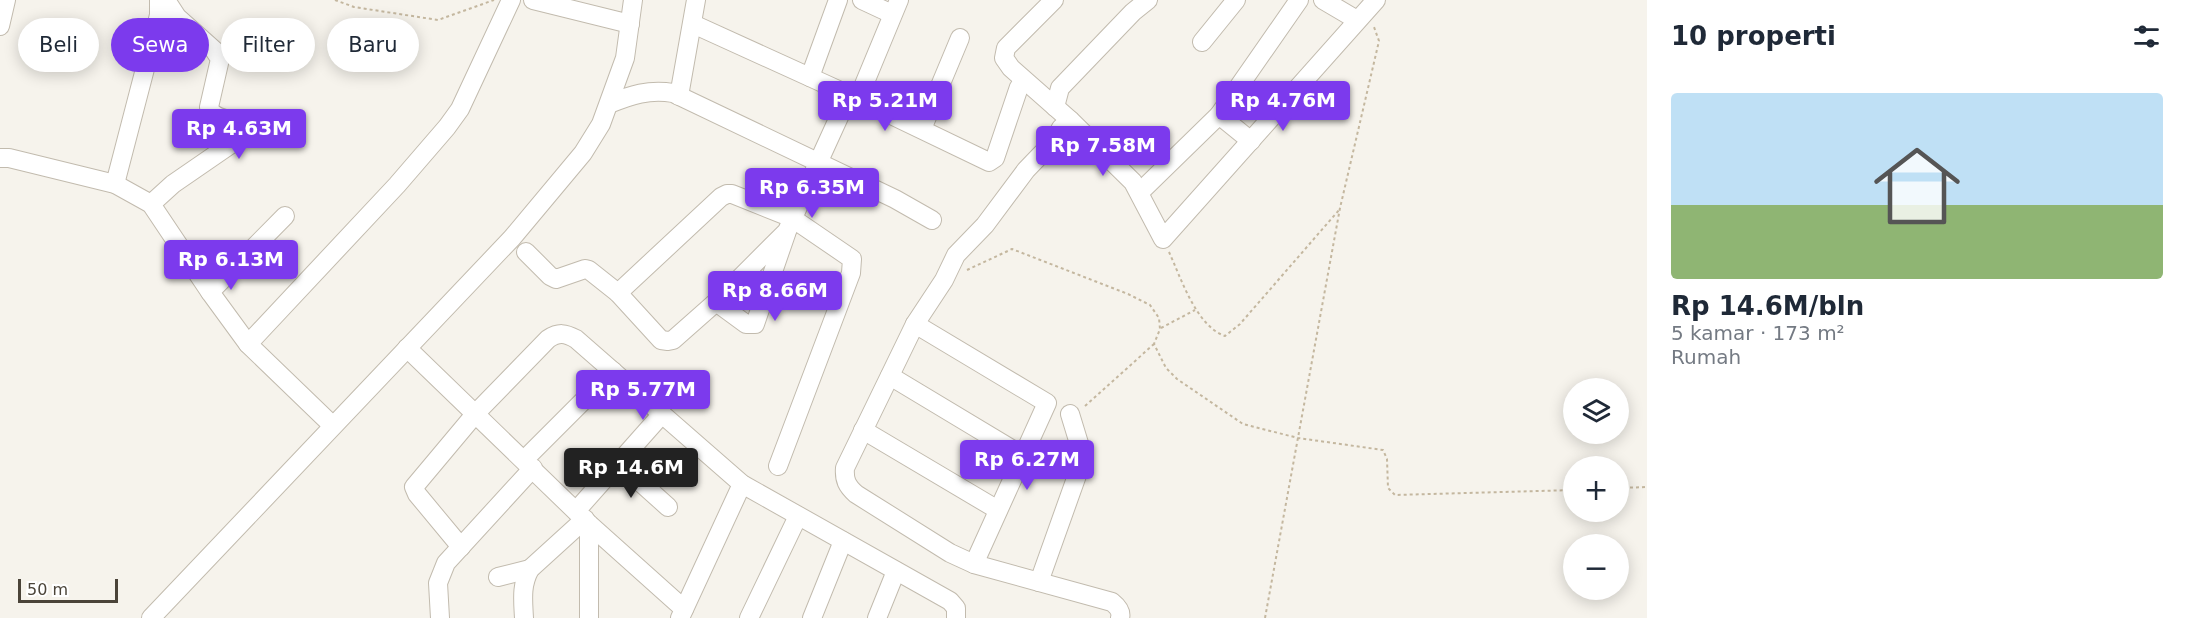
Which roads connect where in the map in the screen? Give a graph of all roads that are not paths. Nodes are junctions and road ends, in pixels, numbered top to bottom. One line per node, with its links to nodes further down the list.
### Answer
1 (6, 0): 20 (street)
2 (159, 0): 35 (street)
3 (166, 0): 37 (street)
4 (511, 0): 46 (street)
5 (533, 0): 18 (street)
6 (633, 0): 18 (street)
7 (696, 0): 19 (street)
8 (862, 0): 16 (street)
9 (1054, 0): 28 (street)
10 (1148, 0): 28 (street)
11 (1236, 0): 22 (street)
12 (1299, 0): 29 (street)
13 (1323, 0): 17 (street)
14 (1376, 0): 17 (street)
15 (836, 1): 23 (street)
16 (896, 7): 26 (street)
17 (1357, 20): 32 (street)
18 (630, 24): 27 (street)
19 (693, 24): 23 (street); 25 (street)
20 (0, 26)
21 (960, 38): 31 (street)
22 (1202, 42)
23 (810, 77): 26 (street)
24 (1019, 87): 31 (street)
25 (679, 96): 27 (street); 34 (street)
26 (854, 97): 31 (street); 34 (street)
27 (609, 104): 47 (street)
28 (1055, 106): 30 (street)
29 (1219, 115): 32 (street); 36 (street)
30 (1070, 120): 36 (street); 45 (street)
31 (922, 129)
32 (1251, 141): 36 (street)
33 (0, 159): 35 (street)
34 (818, 163): 39 (street); 40 (street)
35 (115, 184): 37 (street)
36 (1140, 192)
37 (151, 204): 42 (street)
38 (285, 216): 42 (street)
39 (932, 220)
40 (789, 225): 43 (street); 44 (street); 44 (street); 58 (street)
41 (526, 252): 43 (street)
42 (210, 292): 46 (street)
43 (618, 293): 44 (street)
44 (716, 302)
45 (915, 324): 49 (street); 55 (street)
46 (248, 344): 53 (street)
47 (407, 348): 50 (street); 53 (street)
48 (613, 371): 50 (street); 51 (street); 57 (street)
49 (890, 376): 54 (street); 55 (street)
50 (476, 413): 57 (street); 65 (street)
51 (662, 414): 56 (street); 59 (street)
52 (1070, 414): 70 (street)
53 (332, 425): 72 (street)
54 (863, 430): 61 (street); 66 (street)
55 (1023, 456): 61 (street)
56 (619, 463): 60 (street); 63 (street)
57 (529, 464): 63 (street); 65 (street)
58 (778, 466)
59 (742, 484): 62 (street); 71 (street)
60 (668, 507)
61 (998, 510): 66 (street)
62 (798, 516): 64 (street); 76 (street)
63 (584, 518): 67 (street); 71 (street); 75 (street)
64 (843, 541): 68 (street); 77 (street)
65 (461, 547): 73 (street)
66 (974, 564): 70 (street)
67 (530, 568): 69 (street); 74 (street)
68 (896, 570): 78 (street); 79 (street)
69 (498, 577)
70 (1039, 582): 80 (street)
71 (682, 613)
72 (151, 618)
73 (440, 618)
74 (524, 618)
75 (589, 618)
76 (749, 618)
77 (812, 618)
78 (877, 618)
79 (956, 618)
80 (1120, 618)

